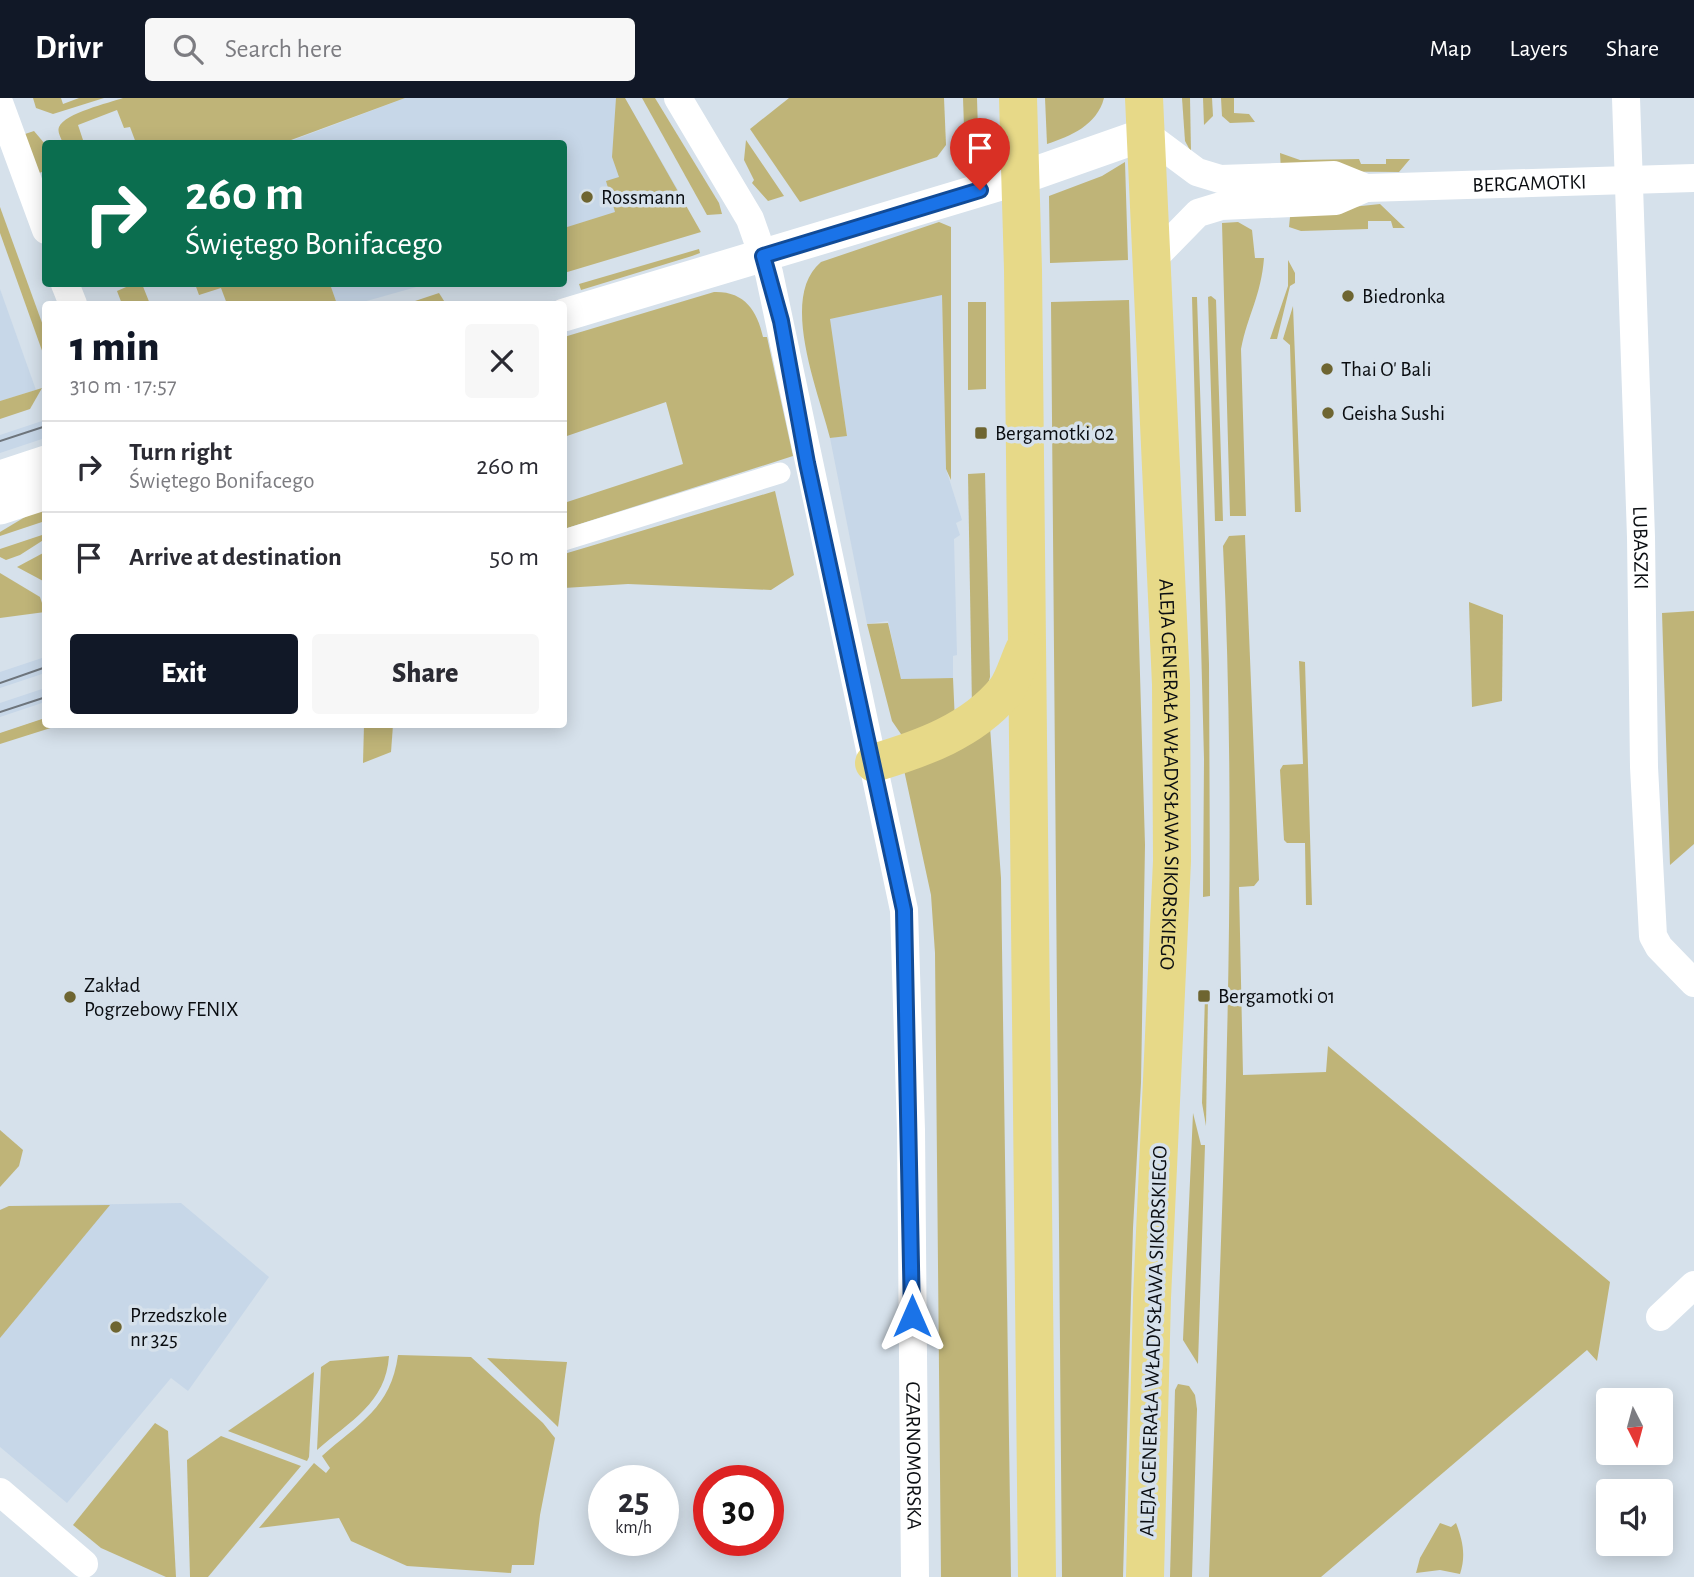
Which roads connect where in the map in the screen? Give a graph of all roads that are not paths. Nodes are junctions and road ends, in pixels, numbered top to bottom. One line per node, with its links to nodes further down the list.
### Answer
1 (678, 98): 11 (street, CZARNOMORSKA)
2 (1018, 98): 6 (main road)
3 (1626, 98): 8 (street, LUBASZKI)
4 (0, 106): 10 (street)
5 (1145, 116): 6 (street); 9 (street, BERGAMOTKI); 12 (main road, ALEJA GENERAŁA WŁADYSŁAWA SIKORSKIEGO)
6 (1021, 178): 11 (street); 20 (main road)
7 (1694, 178): 8 (street, BERGAMOTKI)
8 (1629, 180): 9 (street, BERGAMOTKI); 22 (street, LUBASZKI)
9 (1366, 188): 12 (street, BERGAMOTKI)
10 (42, 219)
11 (763, 256): 13 (street); 21 (street, CZARNOMORSKA)
12 (1152, 260): 29 (main road, ALEJA GENERAŁA WŁADYSŁAWA SIKORSKIEGO)
13 (567, 314)
14 (42, 463): 16 (street)
15 (780, 473): 19 (street)
16 (0, 477)
17 (42, 494): 18 (street)
18 (0, 508)
19 (567, 539)
20 (1027, 645): 21 (main road); 28 (main road)
21 (874, 763): 27 (street, CZARNOMORSKA)
22 (1694, 983)
23 (1694, 1285): 24 (street)
24 (1660, 1317)
25 (0, 1492): 26 (street)
26 (84, 1564)
27 (915, 1577)
28 (1038, 1577)
29 (1144, 1577)

